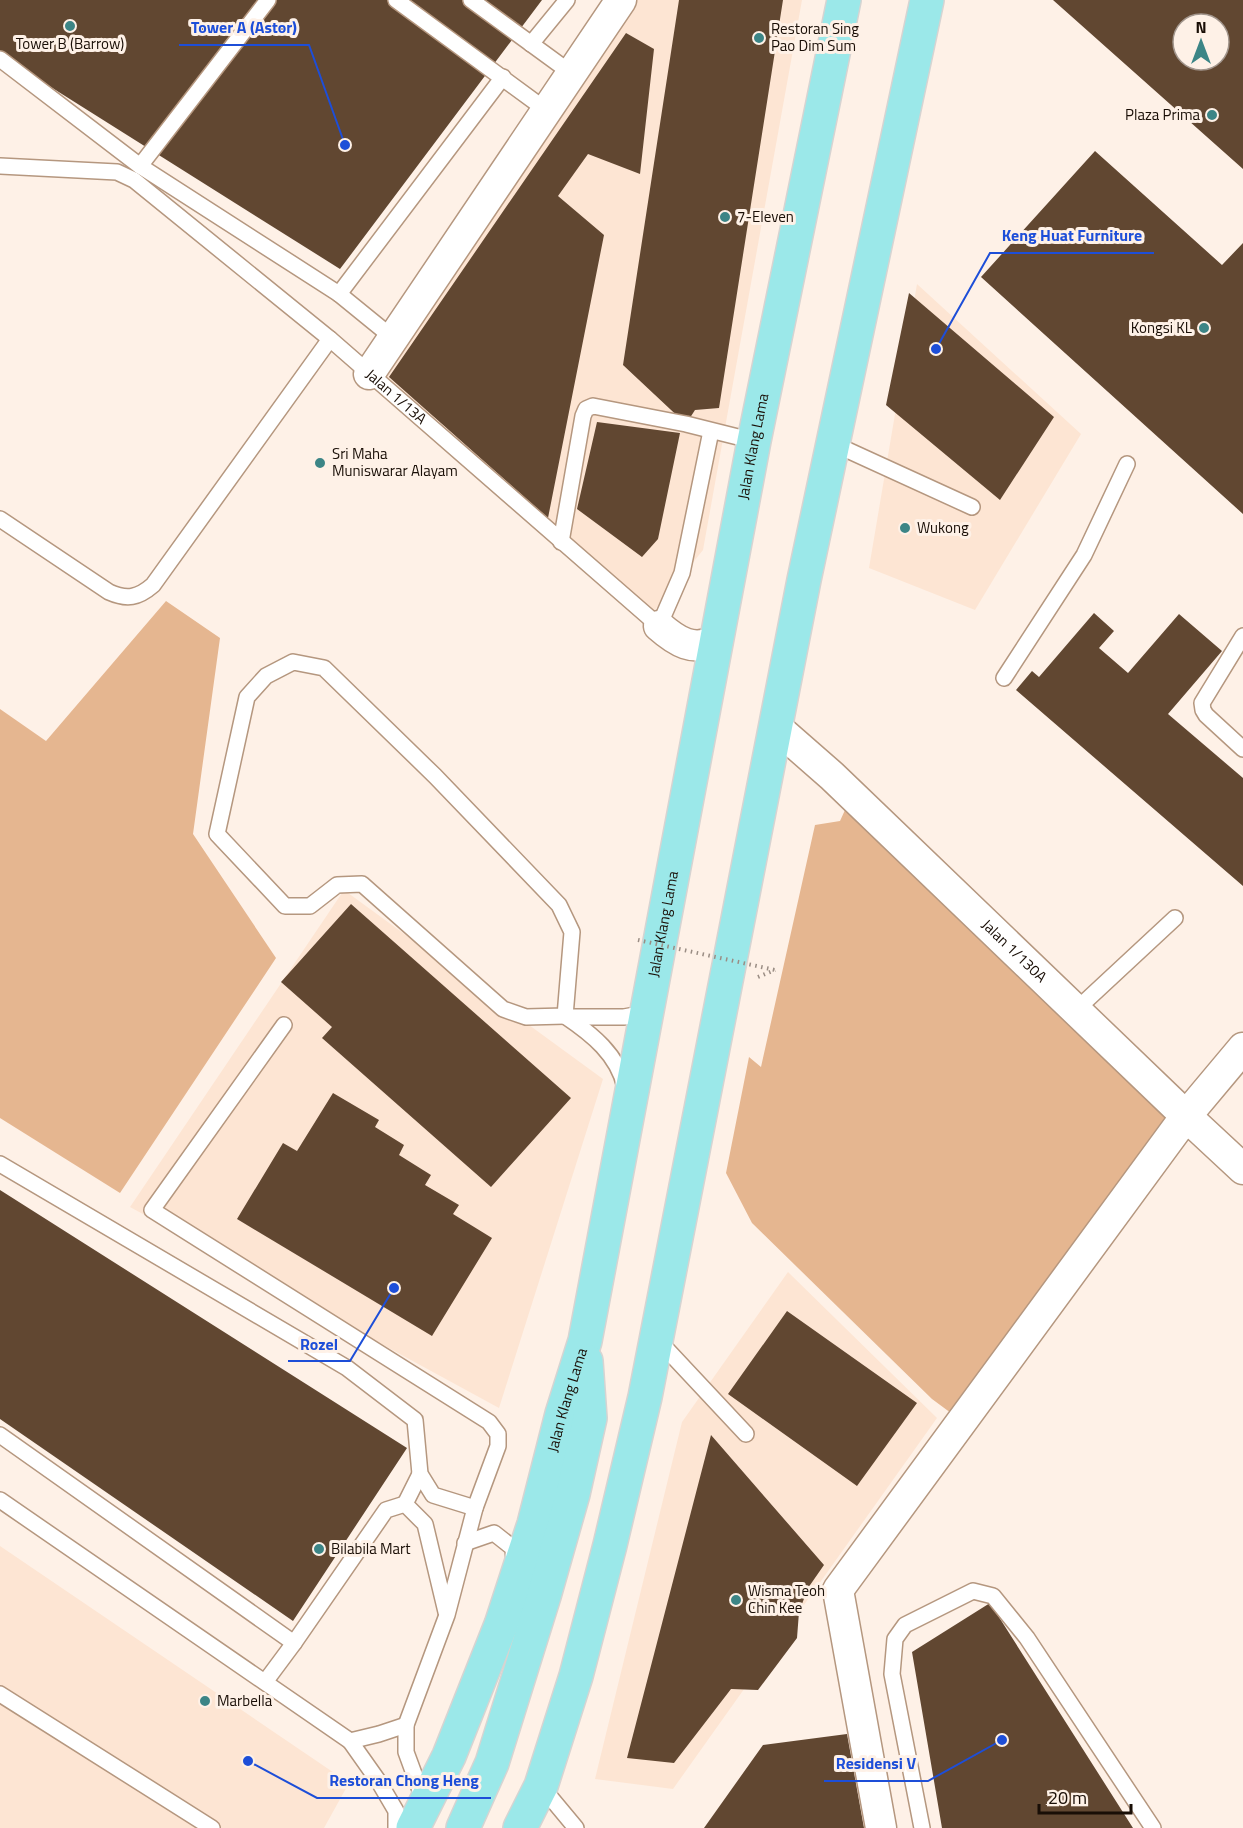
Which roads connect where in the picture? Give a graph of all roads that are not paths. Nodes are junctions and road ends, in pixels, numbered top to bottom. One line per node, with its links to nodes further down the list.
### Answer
1 (268, 0): 14 (lane)
2 (396, 0): 11 (lane)
3 (471, 0): 8 (lane)
4 (567, 0): 8 (lane)
5 (844, 0): 20 (main road, Jalan Klang Lama)
6 (927, 0): 21 (main road)
7 (617, 3): 10 (street, Jalan 1/13A)
8 (531, 44): 10 (lane)
9 (0, 59): 14 (lane)
10 (571, 74): 12 (street, Jalan 1/13A)
11 (502, 77): 12 (lane); 15 (lane)
12 (546, 110): 16 (street, Jalan 1/13A)
13 (0, 166): 17 (lane)
14 (140, 166): 15 (lane)
15 (339, 294): 16 (lane)
16 (393, 338): 18 (street, Jalan 1/13A)
17 (330, 339): 18 (lane); 24 (lane)
18 (369, 374): 25 (lane, Jalan 1/13A)
19 (711, 431): 20 (lane); 25 (lane); 26 (lane)
20 (754, 441): 28 (main road, Jalan Klang Lama)
21 (832, 443): 23 (lane); 30 (main road)
22 (1127, 464): 29 (lane)
23 (972, 507)
24 (0, 519)
25 (561, 542): 26 (lane, Jalan 1/13A)
26 (659, 626): 28 (street, Jalan 1/13A)
27 (1243, 636): 31 (lane)
28 (716, 640): 33 (main road, Jalan Klang Lama)
29 (1004, 678)
30 (776, 727): 34 (street, Jalan 1/130A); 42 (main road)
31 (1243, 749)
32 (1175, 918): 34 (lane)
33 (648, 1002): 35 (lane); 38 (main road, Jalan Klang Lama)
34 (1076, 1010): 39 (street, Jalan 1/130A)
35 (566, 1016): 35 (lane); 38 (lane)
36 (284, 1025): 49 (lane)
37 (1243, 1048): 39 (street)
38 (629, 1104): 43 (main road, Jalan Klang Lama)
39 (1186, 1116): 41 (street, Jalan 1/130A); 65 (street)
40 (0, 1164): 46 (lane)
41 (1243, 1169)
42 (657, 1340): 44 (lane); 58 (main road)
43 (585, 1341): 51 (main road, Jalan Klang Lama); 62 (main road)
44 (746, 1434)
45 (0, 1435): 53 (lane)
46 (420, 1474): 48 (lane); 49 (lane)
47 (0, 1500): 54 (lane)
48 (405, 1504): 52 (lane); 53 (lane)
49 (476, 1508): 50 (lane)
50 (465, 1543): 51 (lane); 52 (lane)
51 (516, 1580): 59 (main road, Jalan Klang Lama)
52 (447, 1615): 56 (lane)
53 (294, 1643): 54 (lane)
54 (265, 1682): 57 (lane)
55 (0, 1694): 60 (lane)
56 (406, 1725): 57 (lane); 59 (lane)
57 (350, 1741): 61 (lane)
58 (542, 1786): 63 (main road); 64 (lane)
59 (419, 1817)
60 (212, 1828)
61 (396, 1828)
62 (463, 1828)
63 (520, 1828)
64 (576, 1828)
65 (881, 1828)
66 (921, 1828): 67 (lane)
67 (1153, 1828)

